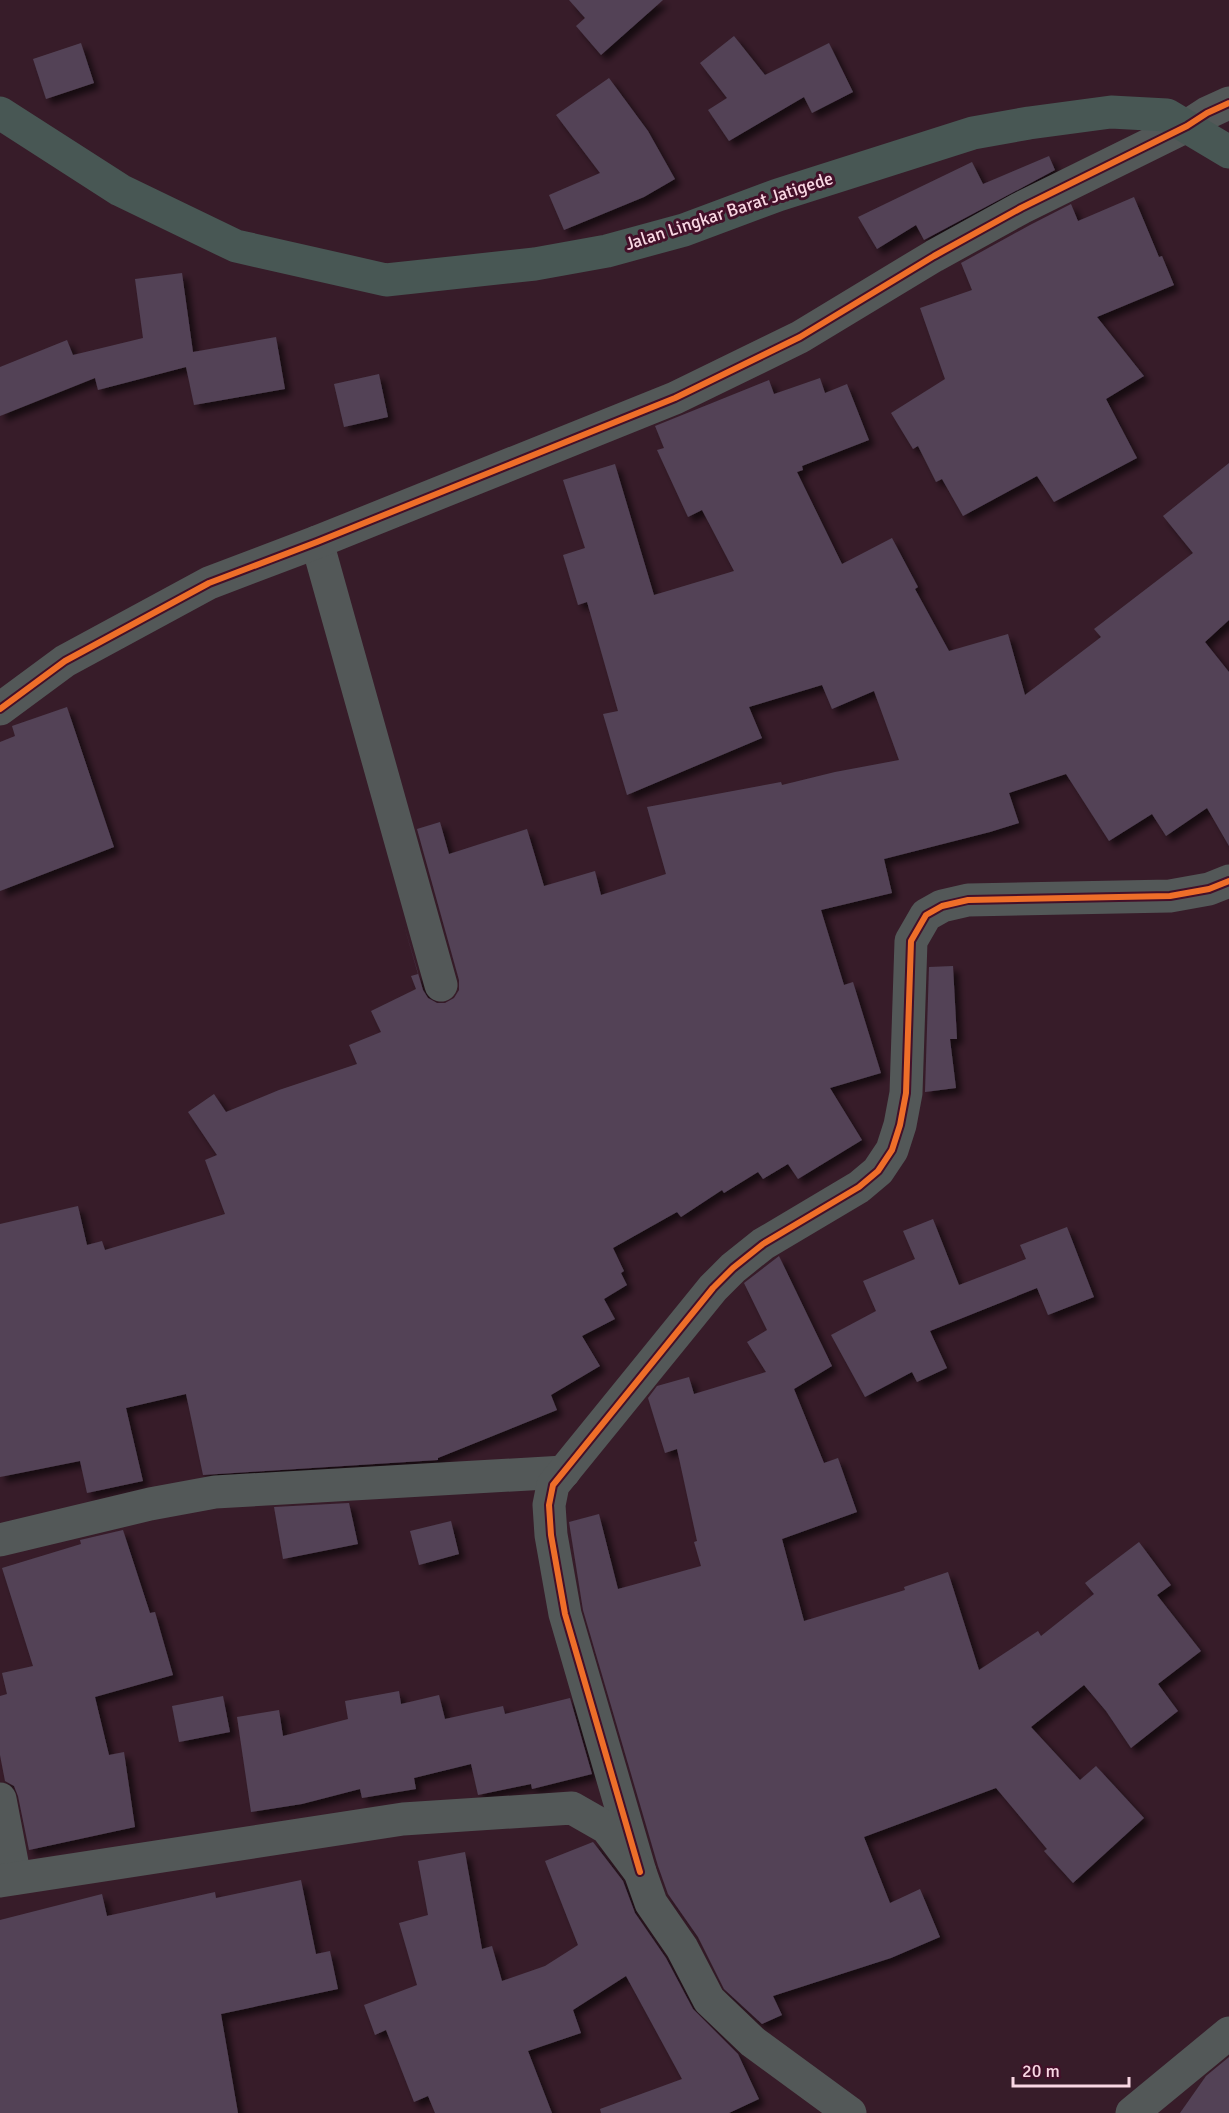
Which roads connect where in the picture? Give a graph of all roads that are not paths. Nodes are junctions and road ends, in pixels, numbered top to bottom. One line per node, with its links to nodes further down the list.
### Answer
1 (1229, 103): 3 (street)
2 (3, 120): 3 (main road, Jalan Lingkar Barat Jatigede)
3 (1187, 126): 4 (main road, Jalan Lingkar Barat Jatigede); 5 (street)
4 (1229, 152)
5 (317, 542): 6 (street); 8 (street)
6 (0, 710)
7 (1229, 881): 9 (street)
8 (441, 985)
9 (564, 1472): 10 (street); 12 (street)
10 (0, 1540)
11 (0, 1799): 13 (street)
12 (640, 1872): 13 (street); 15 (street)
13 (7, 1880)
14 (1229, 2033): 16 (street)
15 (850, 2113)
16 (1132, 2113)

